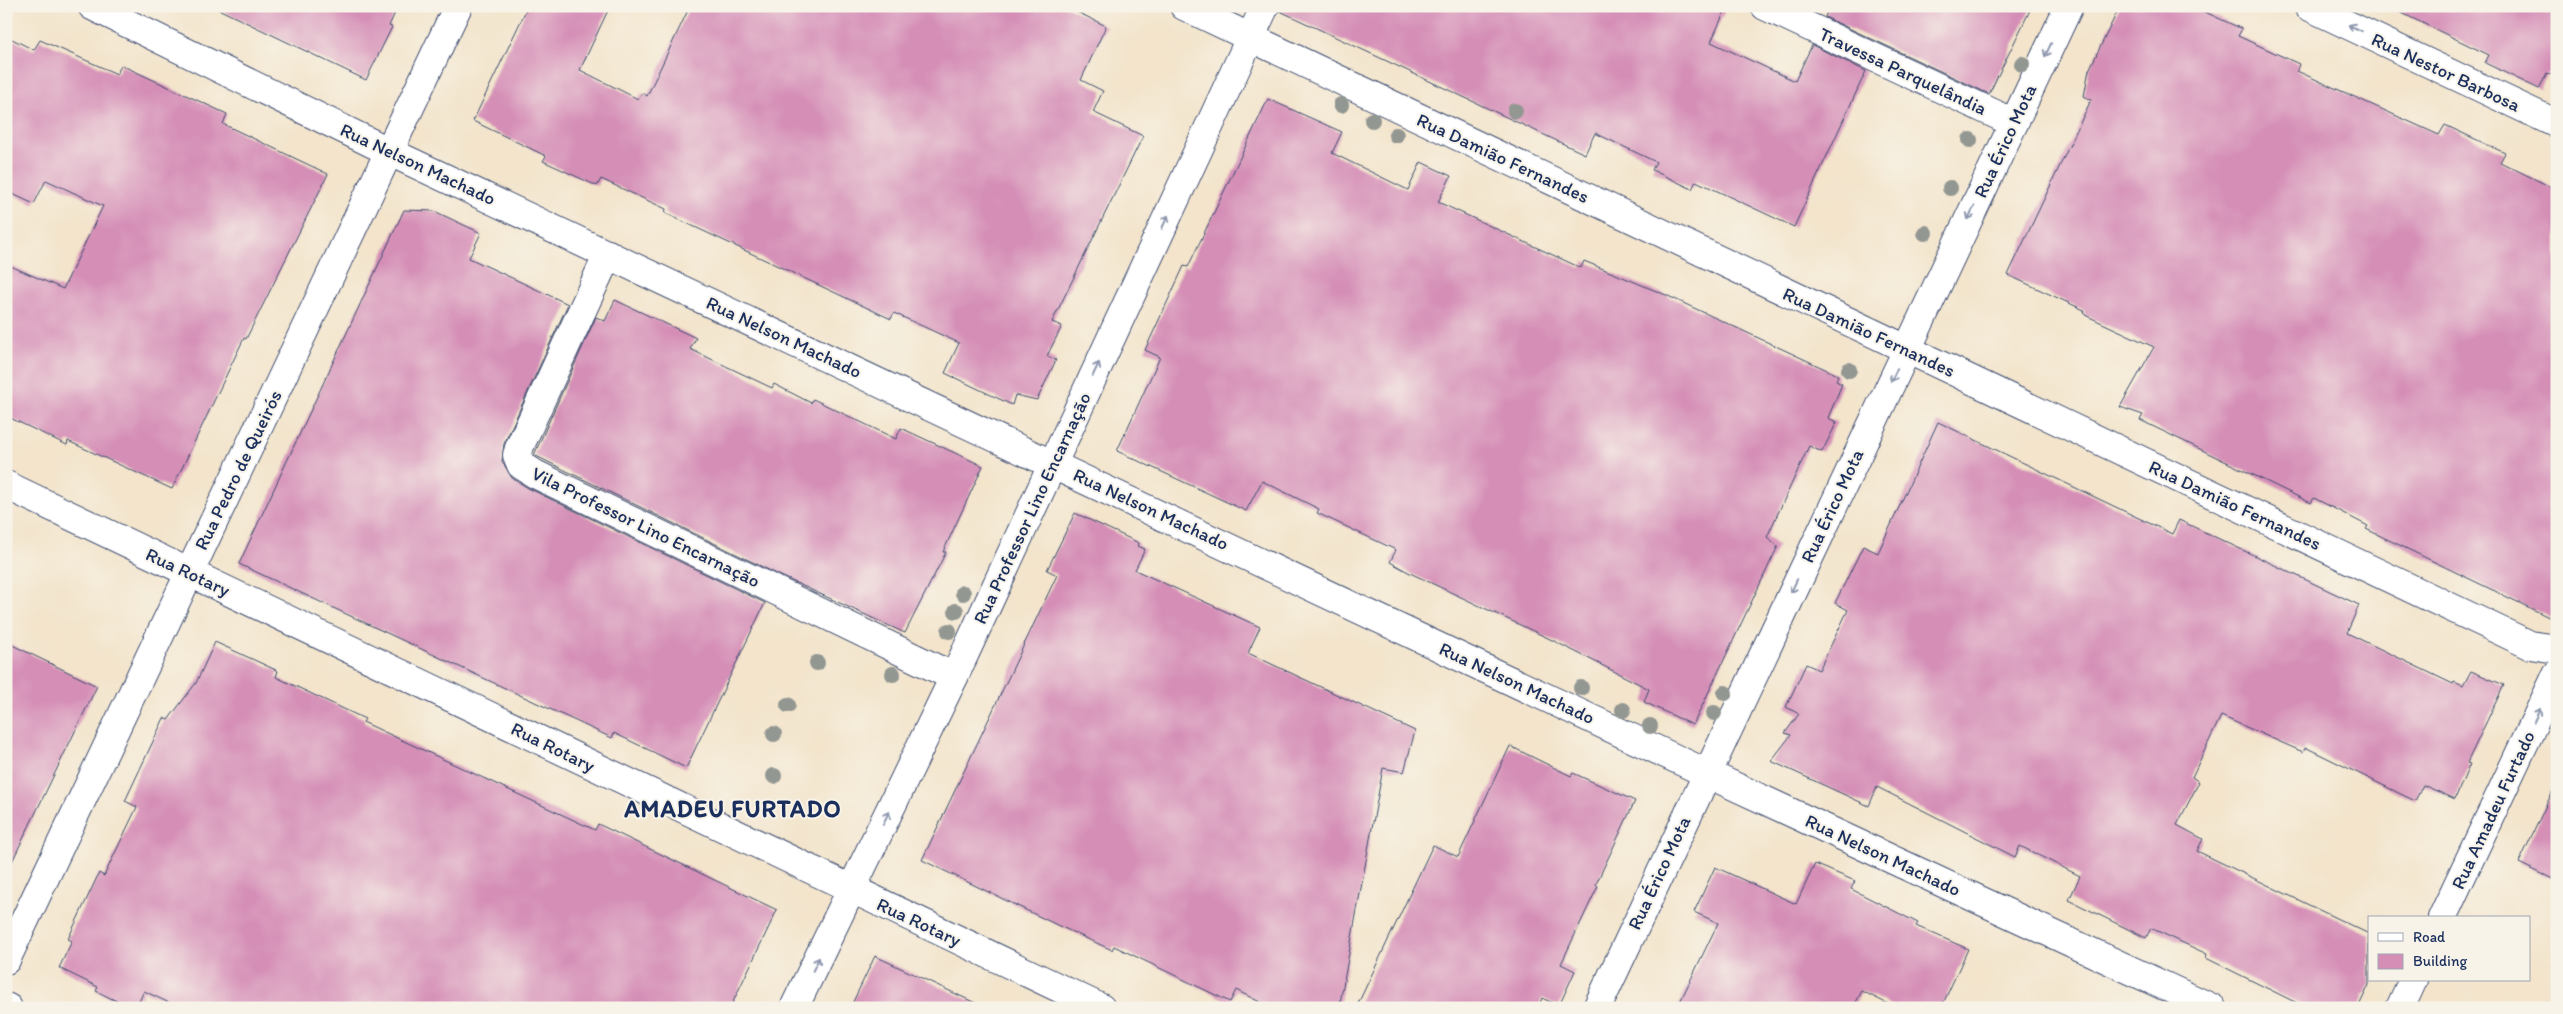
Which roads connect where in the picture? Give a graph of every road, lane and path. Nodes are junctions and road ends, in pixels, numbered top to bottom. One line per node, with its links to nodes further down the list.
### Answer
1 (92, 6): 11 (street, Rua Nelson Machado)
2 (458, 6): 11 (street, Rua Pedro de Queirós)
3 (1184, 6): 8 (street, Rua Damião Fernandes)
4 (1265, 6): 8 (street, Rua Professor Lino Encarnação)
5 (1765, 6): 9 (street, Travessa Parquelândia)
6 (2069, 6): 9 (street, Rua Érico Mota, one-way to 9)
7 (2308, 6): 10 (street, Rua Nestor Barbosa, one-way to 7)
8 (1250, 38): 13 (street, Rua Damião Fernandes); 14 (street, Rua Professor Lino Encarnação, one-way to 8)
9 (2014, 123): 13 (street, Rua Érico Mota, one-way to 13)
10 (2557, 124)
11 (390, 152): 12 (street, Rua Nelson Machado); 16 (street, Rua Pedro de Queirós)
12 (608, 254): 14 (street, Rua Nelson Machado); 19 (street, Vila Professor Lino Encarnação)
13 (1906, 349): 17 (street, Rua Damião Fernandes); 20 (street, Rua Érico Mota, one-way to 20)
14 (1052, 463): 19 (street, Rua Professor Lino Encarnação); 20 (street, Rua Nelson Machado)
15 (6, 485): 16 (street, Rua Rotary)
16 (189, 573): 21 (street, Rua Rotary); 23 (street, Rua Pedro de Queirós)
17 (2557, 649)
18 (2557, 674): 22 (street, Rua Amadeu Furtado, one-way to 18)
19 (954, 677): 21 (street, Rua Professor Lino Encarnação, one-way to 19)
20 (1706, 773): 27 (street, Rua Érico Mota); 28 (street, Rua Nelson Machado)
21 (852, 891): 25 (street, Rua Professor Lino Encarnação, one-way to 21); 26 (street, Rua Rotary)
22 (2443, 916)
23 (6, 960)
24 (2411, 982): 29 (street)
25 (794, 1008)
26 (1101, 1008)
27 (1597, 1008)
28 (2212, 1008)
29 (2400, 1008)

